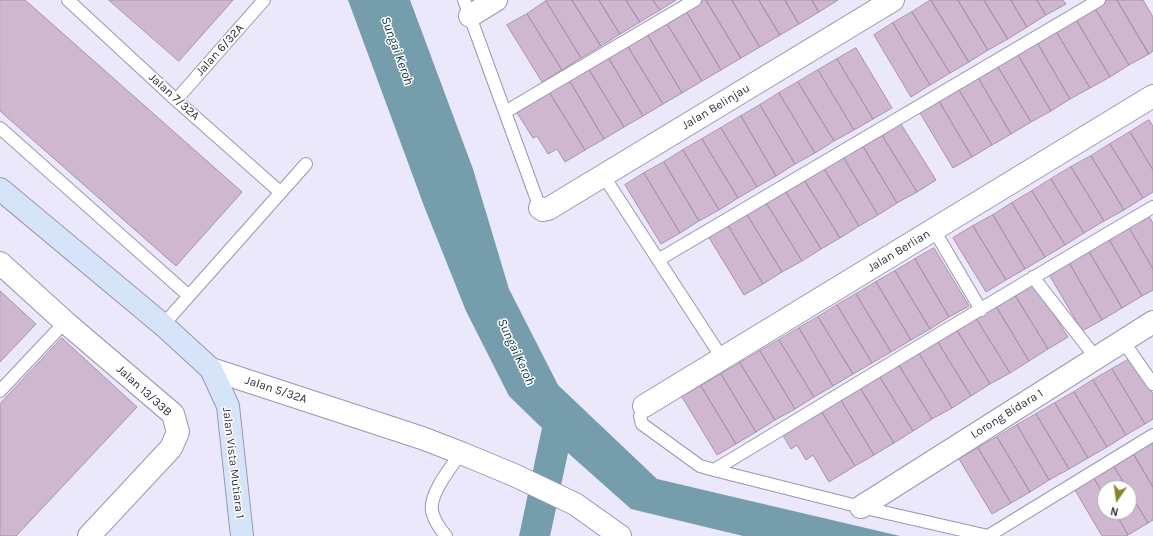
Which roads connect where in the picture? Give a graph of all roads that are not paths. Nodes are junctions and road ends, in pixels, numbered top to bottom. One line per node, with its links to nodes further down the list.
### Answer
1 (68, 0): 9 (lane, Jalan 7/32A)
2 (264, 0): 9 (lane, Jalan 6/32A)
3 (496, 0): 7 (street)
4 (696, 0): 10 (lane)
5 (893, 0): 13 (street, Jalan Belinjau)
6 (1099, 0): 19 (lane)
7 (467, 8): 10 (lane)
8 (1153, 96): 18 (street, Jalan Berlian)
9 (176, 100): 15 (lane, Jalan 7/32A)
10 (505, 112): 16 (lane)
11 (0, 128): 22 (lane)
12 (306, 164): 15 (lane)
13 (603, 175): 16 (street, Jalan Belinjau); 19 (lane)
14 (0, 189): 26 (street, Jalan 5/32A)
15 (280, 192): 22 (lane)
16 (540, 208)
17 (1153, 208): 21 (lane)
18 (934, 230): 23 (lane); 28 (street, Jalan Berlian)
19 (658, 260): 28 (lane)
20 (0, 263): 24 (street, Jalan 13/33B)
21 (1033, 276): 23 (lane); 29 (lane)
22 (189, 296): 26 (lane)
23 (981, 310): 36 (lane)
24 (65, 322): 32 (lane); 39 (street, Jalan 13/33B)
25 (1153, 322): 27 (street, Lorong Bidara 1)
26 (163, 325): 30 (street, Jalan 5/32A)
27 (1123, 341): 29 (street, Lorong Bidara 1); 31 (lane)
28 (722, 358): 33 (street, Jalan Berlian)
29 (1096, 358): 37 (street, Lorong Bidara 1)
30 (211, 369): 35 (street, Jalan 5/32A); 40 (street, Jalan Vista Mutiara 1)
31 (1153, 384)
32 (0, 391)
33 (644, 406): 36 (lane)
34 (1153, 435): 43 (lane)
35 (461, 454): 38 (street, Jalan 5/32A); 41 (lane)
36 (714, 470): 37 (lane)
37 (861, 507): 43 (lane)
38 (594, 528): 42 (street, Jalan 5/32A)
39 (89, 536)
40 (242, 536)
41 (446, 536)
42 (620, 536)
43 (988, 536)

